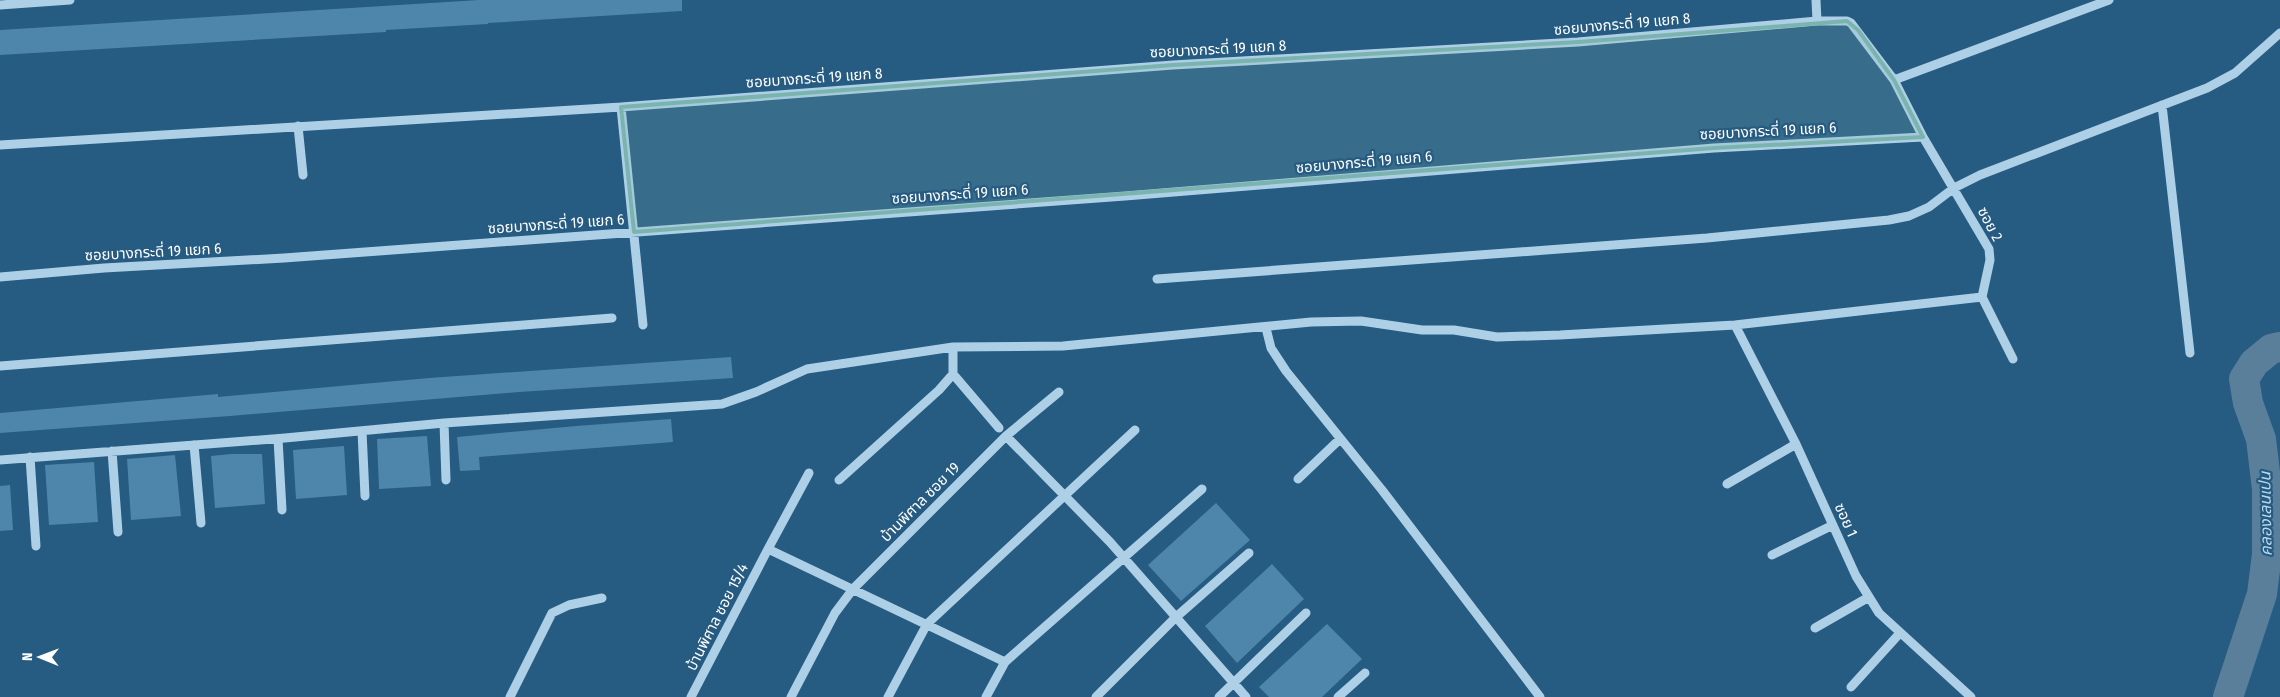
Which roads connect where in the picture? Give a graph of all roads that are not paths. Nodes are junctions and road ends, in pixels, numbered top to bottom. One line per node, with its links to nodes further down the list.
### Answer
1 (70, 0): 4 (street)
2 (1816, 0): 6 (street)
3 (2109, 0): 8 (street)
4 (14, 2): 5 (street)
5 (0, 5)
6 (1816, 21): 8 (street, ซอยบางกระดี่ 19 แยก 8); 10 (street, ซอยบางกระดี่ 19 แยก 8)
7 (2280, 33): 9 (street)
8 (1894, 80): 12 (street, ซอย 2)
9 (2162, 105): 15 (street); 25 (street)
10 (621, 107): 11 (street); 16 (street)
11 (298, 126): 13 (street); 14 (street)
12 (1922, 137): 15 (street, ซอย 2); 16 (street, ซอยบางกระดี่ 19 แยก 6)
13 (0, 145)
14 (303, 175)
15 (1954, 188): 18 (street); 19 (street, ซอย 2)
16 (634, 232): 17 (street, ซอยบางกระดี่ 19 แยก 6); 21 (street)
17 (0, 277)
18 (1157, 278)
19 (1982, 297): 22 (street); 26 (street)
20 (612, 318): 27 (street)
21 (643, 325)
22 (1735, 325): 23 (street); 37 (street, ซอย 1)
23 (1266, 328): 24 (street); 36 (street)
24 (953, 347): 28 (street); 30 (street)
25 (2190, 353)
26 (2013, 358)
27 (0, 366)
28 (953, 374): 31 (street); 45 (street)
29 (1059, 392): 34 (street, บ้านพิศาล ซอย 19)
30 (444, 424): 33 (street); 44 (street)
31 (999, 428)
32 (1136, 430): 48 (street)
33 (362, 431): 35 (street); 49 (street)
34 (1006, 436): 48 (street); 59 (street, บ้านพิศาล ซอย 19)
35 (278, 438): 38 (street); 50 (street)
36 (1340, 439): 43 (street); 81 (street)
37 (1796, 444): 46 (street); 52 (street, ซอย 1)
38 (194, 445): 39 (street); 51 (street)
39 (112, 451): 40 (street); 53 (street)
40 (30, 457): 41 (street); 54 (street)
41 (0, 460)
42 (810, 473): 55 (street, บ้านพิศาล ซอย 15/4)
43 (1298, 479)
44 (446, 480)
45 (840, 480)
46 (1727, 484)
47 (1202, 489): 58 (street)
48 (1066, 495): 58 (street); 64 (street)
49 (365, 496)
50 (282, 510)
51 (201, 523)
52 (1833, 524): 57 (street); 60 (street, ซอย 1)
53 (118, 532)
54 (36, 546)
55 (768, 549): 59 (street); 73 (street, บ้านพิศาล ซอย 15/4)
56 (1249, 553): 63 (street)
57 (1772, 555)
58 (1123, 557): 63 (street); 67 (street)
59 (853, 589): 64 (street); 74 (street, บ้านพิศาล ซอย 19)
60 (1869, 597): 65 (street); 66 (street, ซอย 1)
61 (602, 598): 72 (street)
62 (1306, 612): 69 (street)
63 (1175, 618): 69 (street); 77 (street)
64 (927, 624): 67 (street); 75 (street)
65 (1815, 628)
66 (1900, 633): 70 (street); 71 (street, ซอย 1)
67 (1005, 662): 76 (street)
68 (1366, 673): 80 (street)
69 (1234, 684): 78 (street); 79 (street)
70 (1851, 687)
71 (1965, 695)
72 (510, 697)
73 (691, 697)
74 (790, 697)
75 (888, 697)
76 (986, 697)
77 (1096, 697)
78 (1220, 697)
79 (1246, 697)
80 (1338, 697)
81 (1540, 697)

